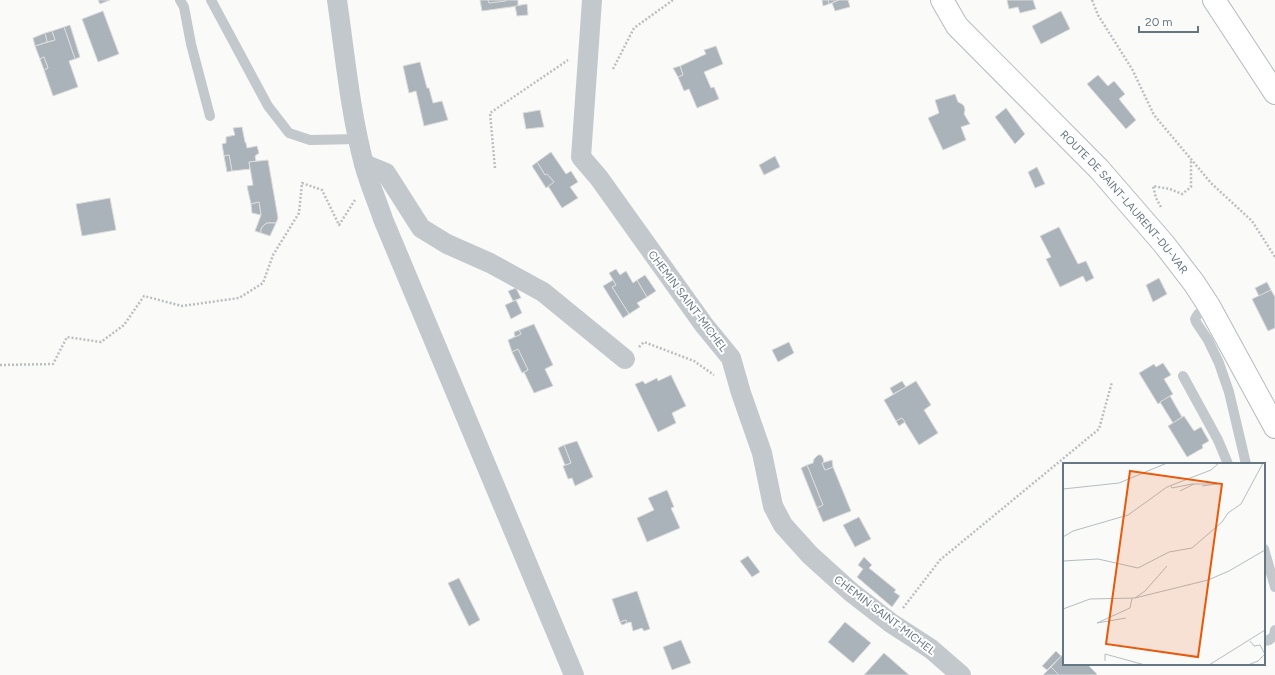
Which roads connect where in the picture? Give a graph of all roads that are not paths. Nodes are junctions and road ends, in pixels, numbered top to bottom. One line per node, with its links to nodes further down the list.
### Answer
1 (180, 0): 8 (lane)
2 (211, 0): 9 (lane)
3 (337, 0): 9 (street)
4 (592, 0): 22 (street, CHEMIN SAINT-MICHEL)
5 (942, 0): 11 (street, ROUTE DE SAINT-LAURENT-DU-VAR)
6 (1214, 0): 7 (street)
7 (1275, 93)
8 (210, 116)
9 (359, 139): 10 (street)
10 (364, 164): 12 (street); 21 (street)
11 (1209, 306): 14 (street, ROUTE DE SAINT-LAURENT-DU-VAR); 16 (lane)
12 (625, 359)
13 (1183, 376): 15 (lane)
14 (1275, 427)
15 (1228, 463)
16 (1246, 463)
17 (1265, 552): 18 (lane)
18 (1275, 587)
19 (1275, 630): 20 (lane)
20 (1265, 641)
21 (574, 675)
22 (961, 675)

